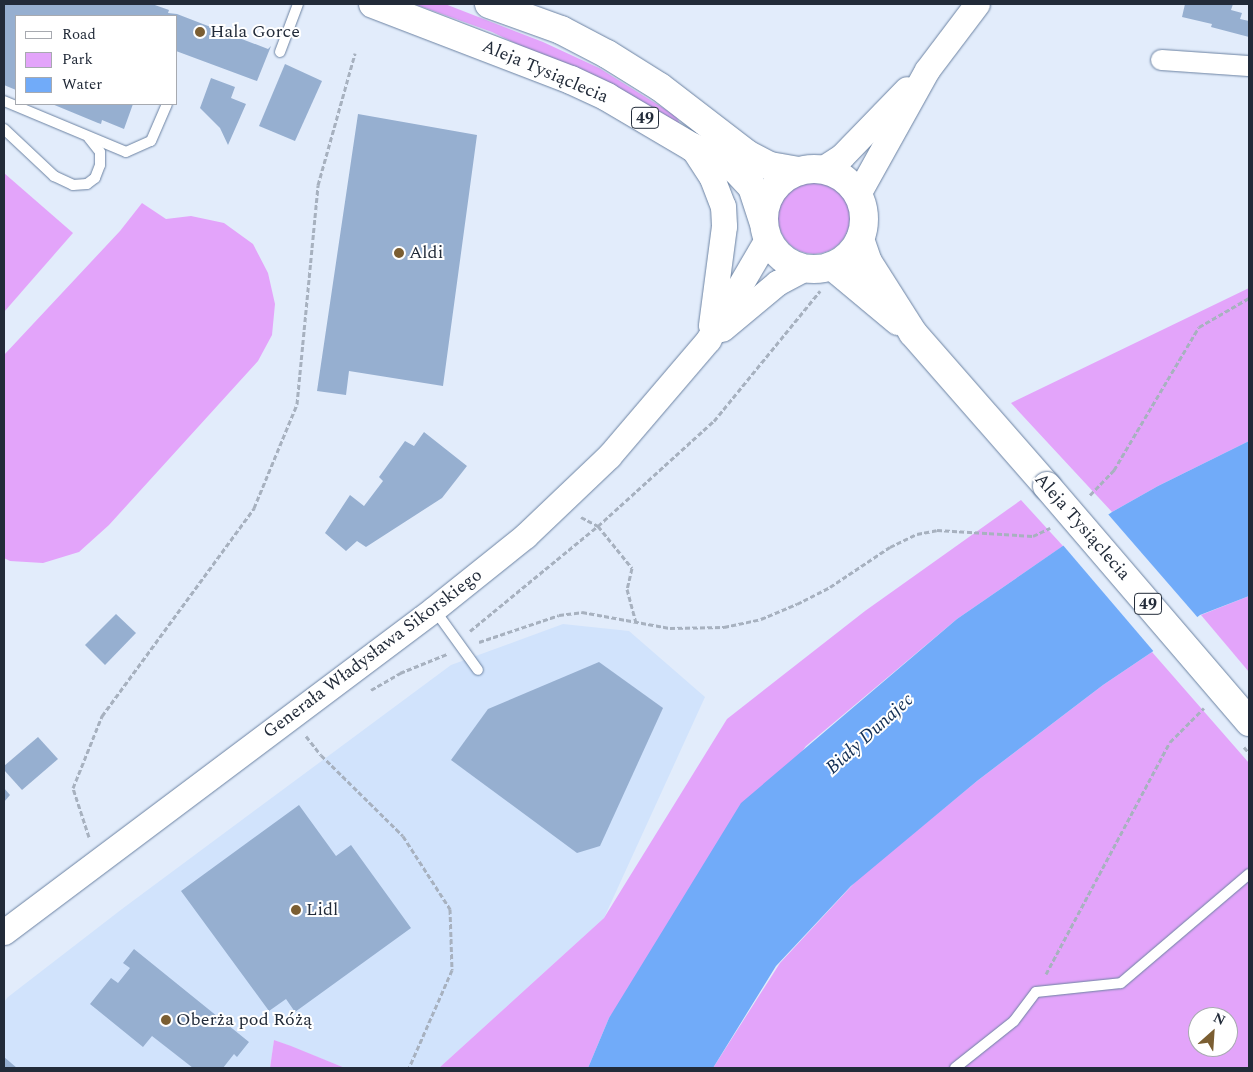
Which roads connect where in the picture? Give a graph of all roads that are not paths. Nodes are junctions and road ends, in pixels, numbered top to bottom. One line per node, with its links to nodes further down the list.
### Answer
1 (298, 4): 5 (lane)
2 (373, 4): 13 (main road, Aleja Tysiąclecia / 49)
3 (489, 4): 14 (main road, 49)
4 (977, 4): 8 (street)
5 (280, 52)
6 (1161, 60): 7 (street)
7 (1249, 66)
8 (927, 70): 14 (street); 15 (street)
9 (4, 101): 12 (lane)
10 (167, 105): 12 (lane)
11 (4, 129): 12 (lane)
12 (87, 136)
13 (692, 147): 16 (main road, Aleja Tysiąclecia / 49); 21 (street)
14 (810, 170): 15 (main road, 49); 16 (main road)
15 (858, 194): 17 (main road, 49)
16 (765, 230): 19 (main road, 49); 21 (street, Generała Władysława Sikorskiego)
17 (860, 239): 18 (main road); 20 (main road, Aleja Tysiąclecia / 49)
18 (832, 266): 19 (main road, 49); 20 (main road, Aleja Tysiąclecia / 49)
19 (805, 268): 21 (street, Generała Władysława Sikorskiego)
20 (913, 333): 24 (main road, Aleja Tysiąclecia / 49, bridge)
21 (708, 340): 22 (street, Generała Władysława Sikorskiego)
22 (434, 609): 23 (lane); 26 (street, Generała Władysława Sikorskiego)
23 (478, 670)
24 (1249, 723)
25 (1249, 874): 27 (lane)
26 (4, 932)
27 (955, 1068)

